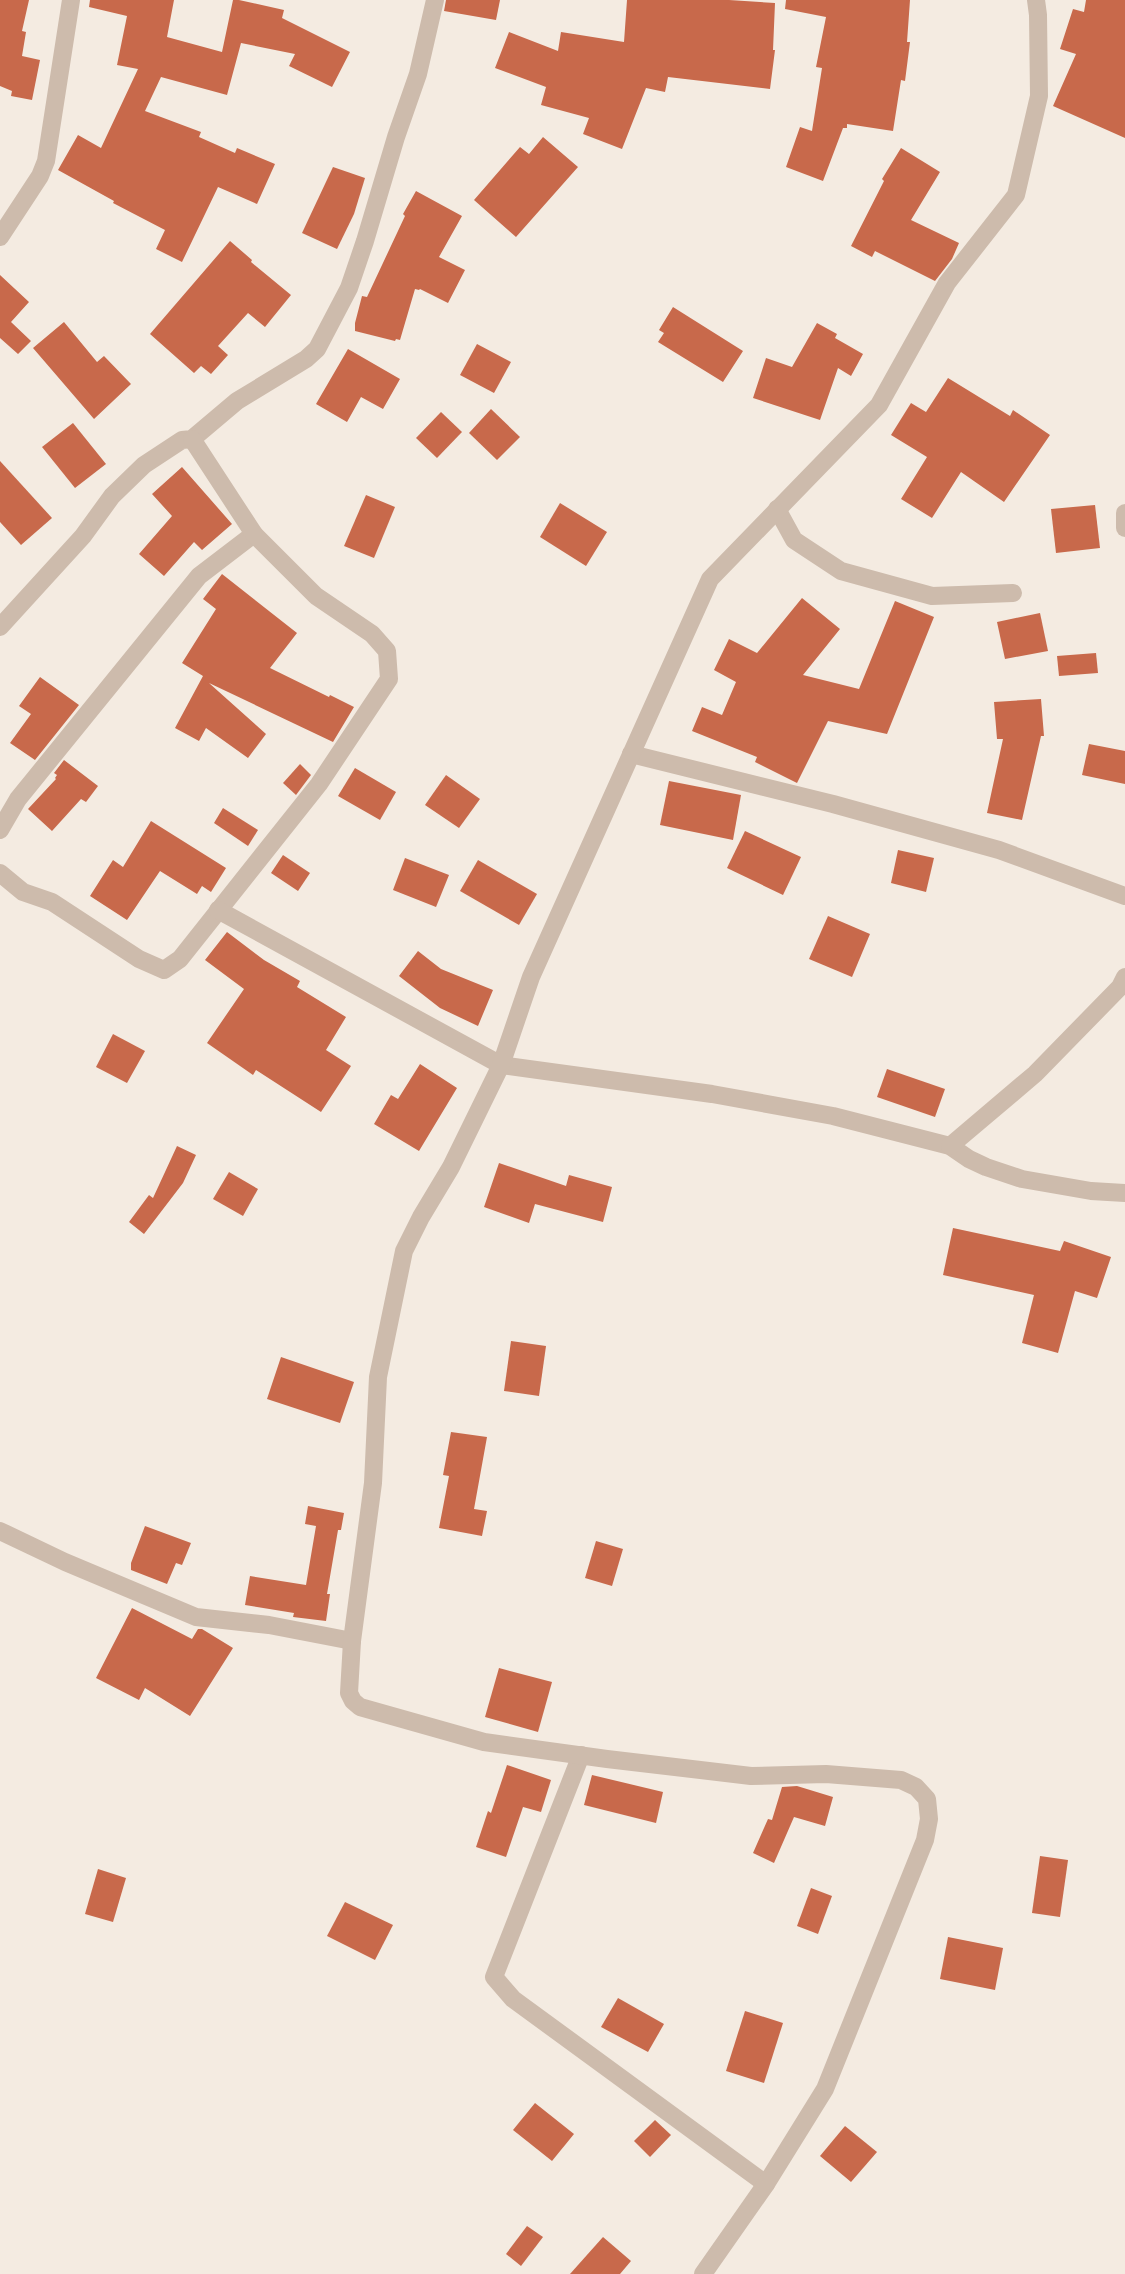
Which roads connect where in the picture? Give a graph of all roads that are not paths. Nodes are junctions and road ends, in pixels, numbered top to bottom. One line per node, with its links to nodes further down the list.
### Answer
1 (71, 0): 4 (street)
2 (435, 0): 5 (street)
3 (1036, 0): 6 (street)
4 (0, 237)
5 (192, 439): 9 (street); 11 (street)
6 (777, 509): 10 (street); 12 (street)
7 (1125, 513): 8 (street)
8 (1125, 528)
9 (254, 534): 13 (street); 16 (street)
10 (1013, 593)
11 (0, 627)
12 (631, 754): 15 (street); 18 (street)
13 (0, 830)
14 (0, 873): 16 (street)
15 (1125, 896)
16 (218, 910): 18 (street)
17 (1125, 977): 19 (street)
18 (501, 1065): 19 (street); 22 (street)
19 (950, 1146): 20 (street)
20 (1125, 1193)
21 (0, 1531): 22 (street)
22 (352, 1641): 23 (street)
23 (581, 1755): 24 (street); 24 (street)
24 (766, 2184): 25 (street)
25 (704, 2274)

